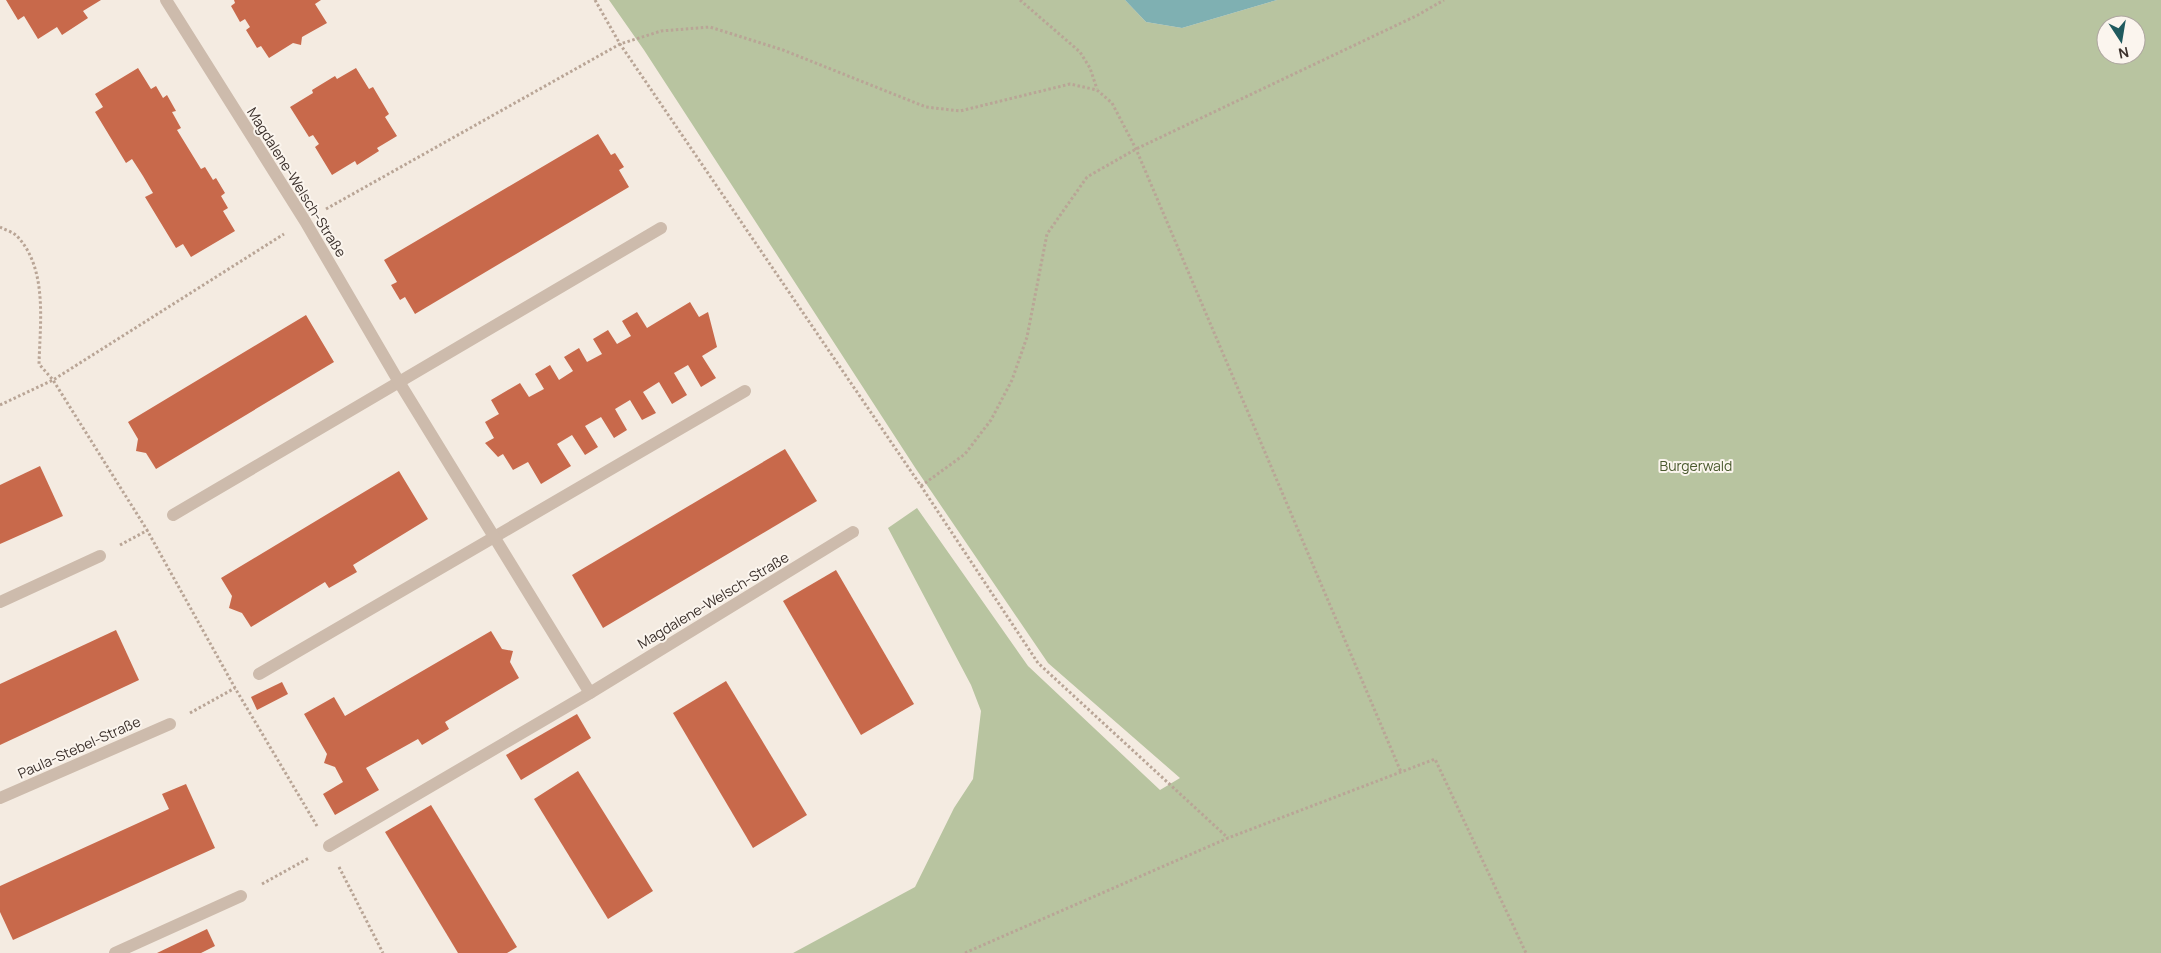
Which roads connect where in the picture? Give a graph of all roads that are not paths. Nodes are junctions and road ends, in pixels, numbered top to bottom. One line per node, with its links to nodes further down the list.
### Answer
1 (166, 0): 3 (street, Magdalene-Welsch-Straße)
2 (661, 228): 3 (street)
3 (399, 382): 5 (street); 7 (street, Magdalene-Welsch-Straße)
4 (745, 391): 7 (street)
5 (174, 515)
6 (853, 532): 11 (street, Magdalene-Welsch-Straße)
7 (494, 535): 10 (street); 11 (street, Magdalene-Welsch-Straße)
8 (100, 556): 9 (street)
9 (0, 602)
10 (259, 674)
11 (590, 692): 14 (street, Magdalene-Welsch-Straße)
12 (170, 724): 13 (street, Paula-Stebel-Straße)
13 (0, 798)
14 (329, 846)
15 (241, 896): 16 (street)
16 (115, 953)

